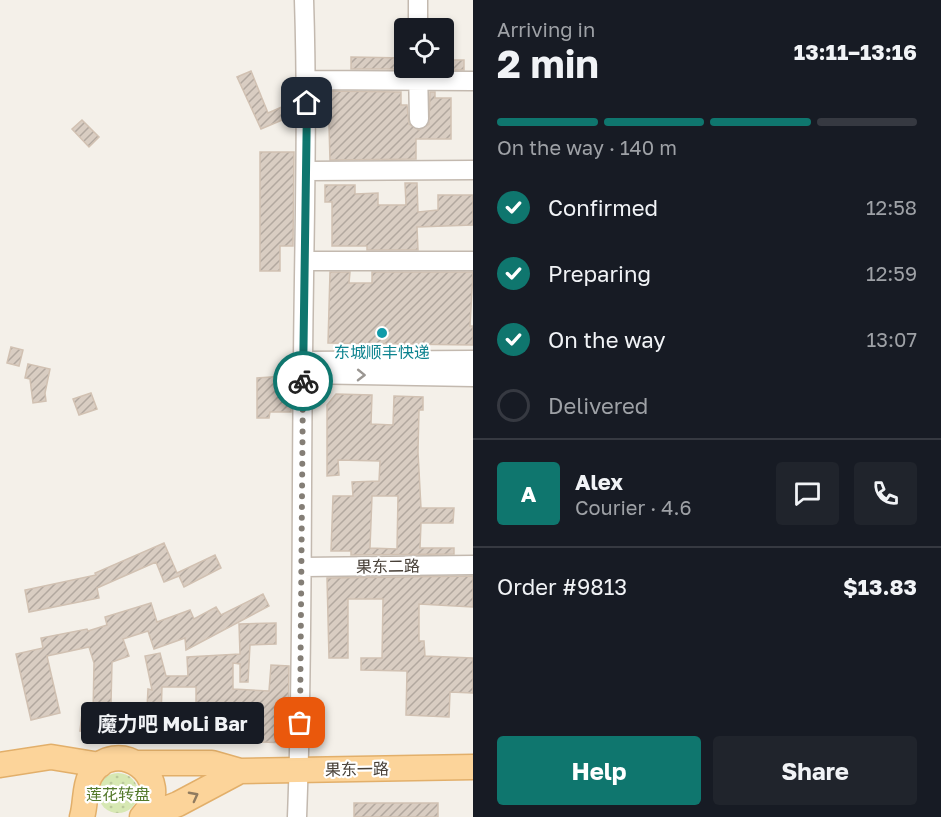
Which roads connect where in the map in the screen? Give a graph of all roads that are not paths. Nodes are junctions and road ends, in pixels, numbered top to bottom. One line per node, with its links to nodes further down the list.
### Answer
1 (304, 0): 7 (street)
2 (418, 0): 3 (street)
3 (418, 18)
4 (394, 75): 7 (street)
5 (418, 78): 9 (street)
6 (449, 78): 8 (street)
7 (307, 80): 11 (street)
8 (473, 81)
9 (419, 119)
10 (473, 170): 11 (street)
11 (307, 171): 12 (street)
12 (305, 261): 13 (street); 15 (street)
13 (473, 261)
14 (473, 360): 15 (street)
15 (303, 368): 16 (street, one-way to 16); 18 (street)
16 (473, 377)
17 (473, 565): 18 (street, 果东二路)
18 (303, 567): 23 (street)
19 (136, 763): 21 (main road); 24 (main road); 26 (main road)
20 (0, 765): 21 (main road)
21 (100, 765): 25 (main road)
22 (473, 767): 23 (main road, 果东一路)
23 (299, 770): 24 (main road, 果东一路); 27 (street)
24 (240, 771): 26 (main road, one-way to 24)
25 (88, 811)
26 (144, 817)
27 (297, 817)

